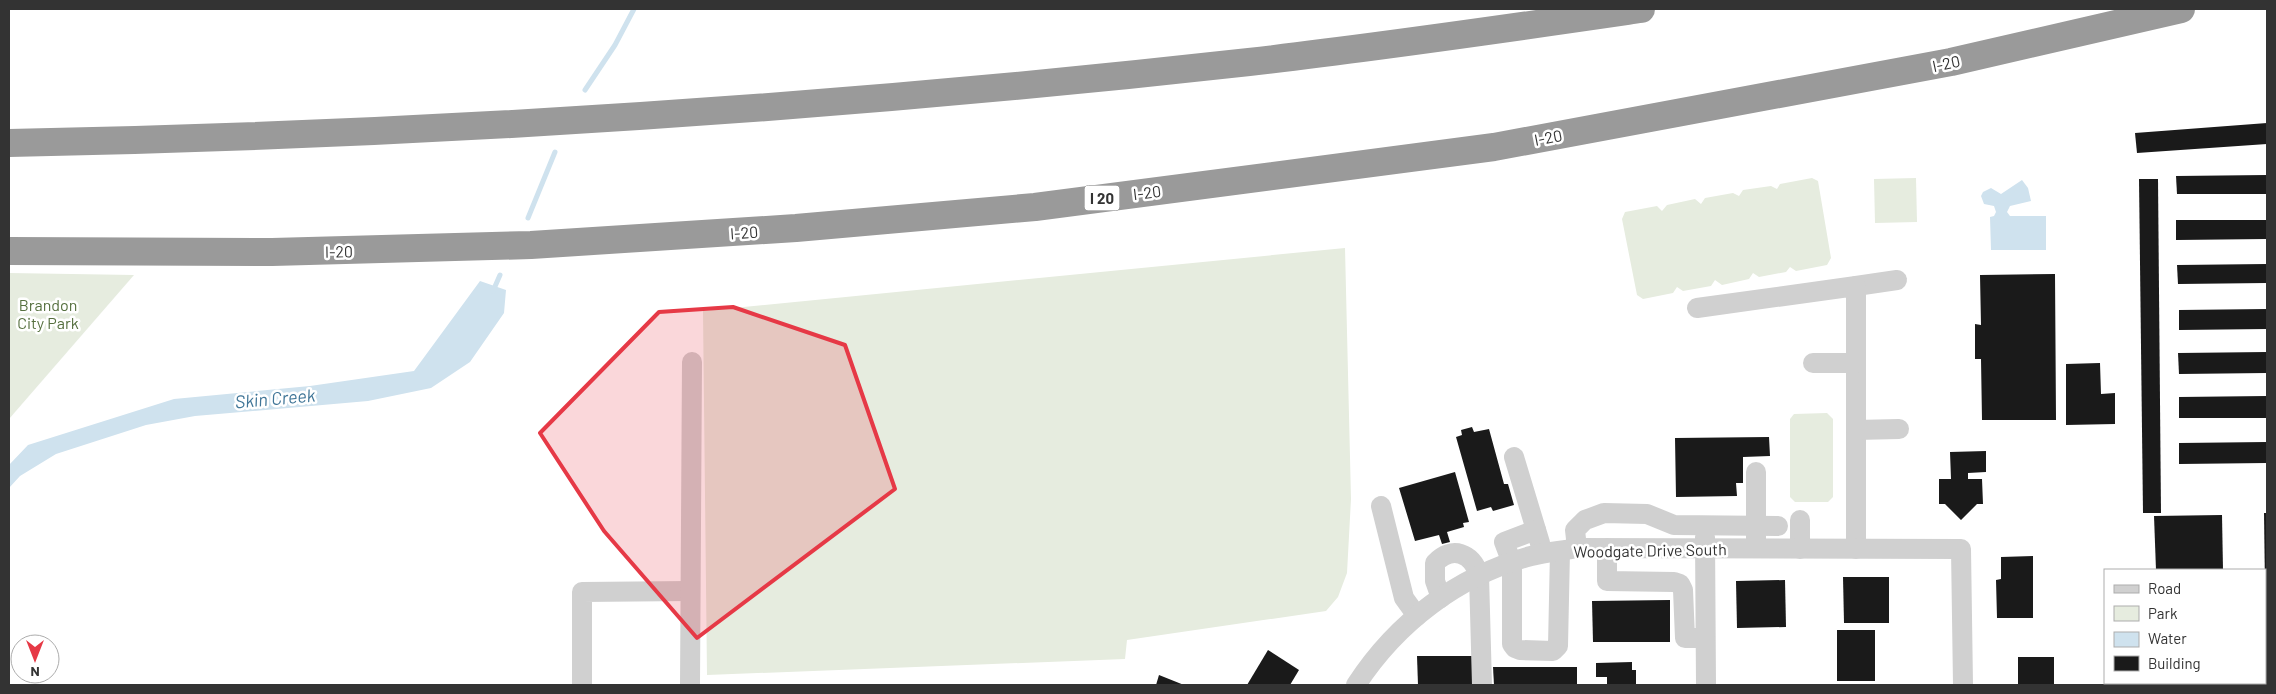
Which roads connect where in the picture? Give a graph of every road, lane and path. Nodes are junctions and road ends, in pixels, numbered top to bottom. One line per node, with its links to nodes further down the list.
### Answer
1 (1641, 9): 3 (highway)
2 (2181, 9): 4 (highway, I-20 / I 20)
3 (9, 143)
4 (9, 251)
5 (1897, 280): 6 (street)
6 (1856, 286): 7 (street); 10 (street)
7 (1697, 308)
8 (692, 362): 31 (street)
9 (1813, 363): 10 (street)
10 (1856, 363): 12 (street)
11 (1898, 428): 12 (street)
12 (1856, 430): 26 (street)
13 (1514, 457): 20 (street)
14 (1756, 472): 18 (street)
15 (1381, 506): 33 (street)
16 (1800, 520): 25 (street)
17 (1705, 526): 18 (street); 23 (street); 27 (street)
18 (1756, 526): 19 (street); 24 (street)
19 (1778, 526)
20 (1536, 530): 27 (street); 28 (street)
21 (1607, 548): 22 (street, Woodgate Drive South); 27 (street, Woodgate Drive South); 30 (street)
22 (1660, 549): 23 (street, Woodgate Drive South); 30 (street)
23 (1705, 549): 24 (street, Woodgate Drive South); 34 (street)
24 (1756, 549): 25 (street, Woodgate Drive South)
25 (1800, 549): 26 (street, Woodgate Drive South)
26 (1856, 549): 40 (street, Woodgate Drive South)
27 (1560, 551): 28 (street, Woodgate Drive South); 28 (street)
28 (1512, 563): 29 (street, Woodgate Drive South)
29 (1479, 575): 32 (street, Woodgate Drive South); 32 (street); 38 (street)
30 (1659, 582): 34 (street)
31 (690, 591): 35 (street); 36 (street)
32 (1441, 598): 33 (street, Woodgate Drive South)
33 (1417, 616): 37 (street, Woodgate Drive South)
34 (1706, 638): 39 (street)
35 (582, 685)
36 (690, 685)
37 (1356, 685)
38 (1482, 685)
39 (1706, 685)
40 (1963, 685)

